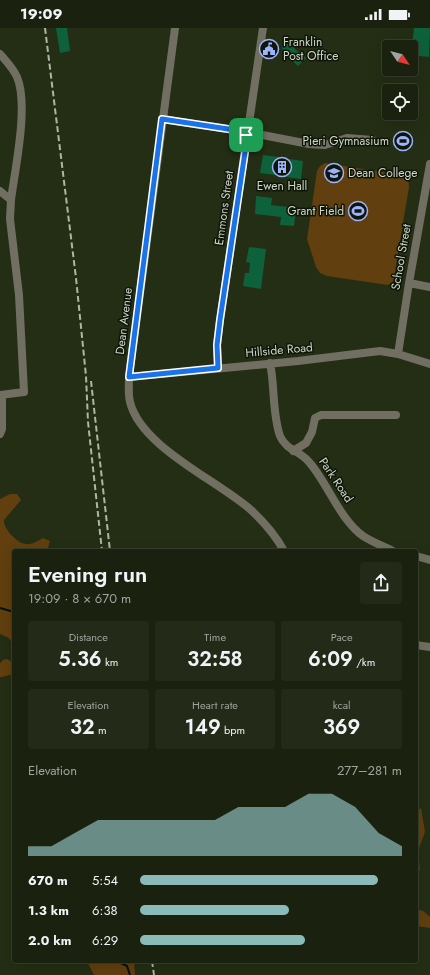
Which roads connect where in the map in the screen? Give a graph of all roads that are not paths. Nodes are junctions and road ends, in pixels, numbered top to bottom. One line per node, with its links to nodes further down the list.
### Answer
1 (175, 28): 4 (street, Dean Avenue)
2 (263, 28): 5 (street, Emmons Street)
3 (0, 54): 9 (street)
4 (162, 119): 5 (street); 16 (street, Dean Avenue)
5 (248, 132): 6 (street); 15 (street, Emmons Street)
6 (372, 140)
7 (430, 164): 10 (street, School Street)
8 (0, 190): 9 (street)
9 (11, 200): 17 (street)
10 (409, 283): 11 (street); 12 (street, School Street)
11 (430, 287)
12 (398, 354): 13 (street, Hillside Road); 14 (street, Hillside Road)
13 (270, 363): 15 (street, Hillside Road); 20 (street, Park Road)
14 (430, 364)
15 (218, 368): 16 (street, Hillside Road)
16 (129, 377): 21 (street, Dean Avenue)
17 (1, 395): 19 (street)
18 (396, 414): 20 (street)
19 (0, 434)
20 (294, 452): 22 (street, Park Road)
21 (283, 549)
22 (389, 549)
23 (418, 557): 24 (street)
24 (430, 560)
25 (418, 645): 26 (street)
26 (430, 647)

